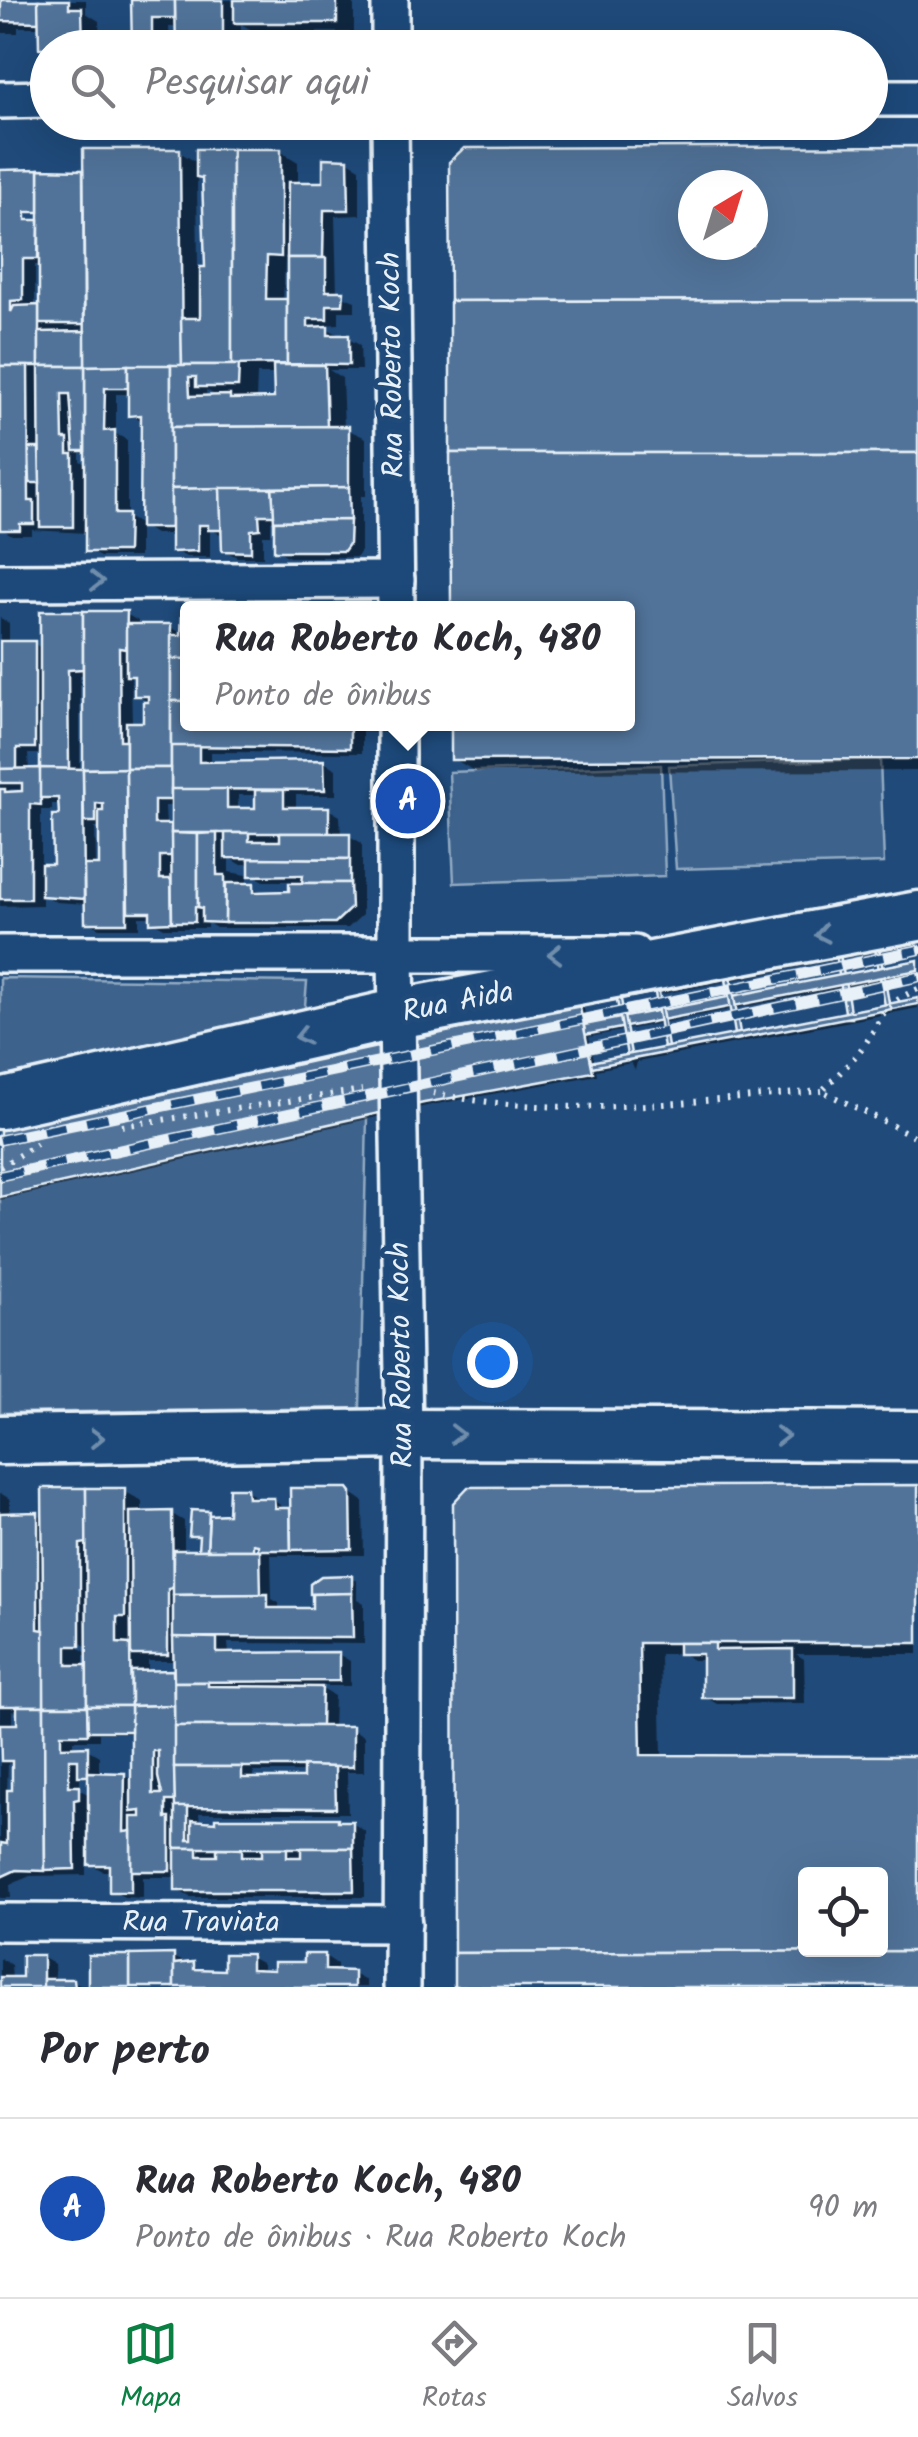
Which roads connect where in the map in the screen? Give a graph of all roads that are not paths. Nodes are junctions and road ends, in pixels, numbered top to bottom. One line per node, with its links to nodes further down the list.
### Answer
1 (390, 0): 2 (street)
2 (390, 30)
3 (888, 98): 4 (street)
4 (918, 98)
5 (0, 100): 6 (street)
6 (30, 100)
7 (390, 140): 9 (street, Rua Roberto Koch)
8 (0, 582): 9 (street, one-way to 9)
9 (396, 594)
10 (396, 731): 14 (street, Rua Roberto Koch)
11 (918, 916): 12 (street, Rua Aida, one-way to 12)
12 (722, 953): 14 (street, one-way to 14); 15 (street, Rua Aida)
13 (0, 954): 14 (street)
14 (396, 956): 15 (street, Rua Roberto Koch)
15 (397, 1014): 16 (street, Rua Aida, one-way to 16); 17 (street, Rua Roberto Koch)
16 (0, 1104)
17 (404, 1434): 18 (street, one-way to 18); 19 (street, one-way to 17); 21 (street, Rua Roberto Koch)
18 (918, 1436)
19 (0, 1440)
20 (0, 1922): 21 (street, Rua Traviata)
21 (402, 1924): 22 (street, Rua Roberto Koch)
22 (402, 1987)

